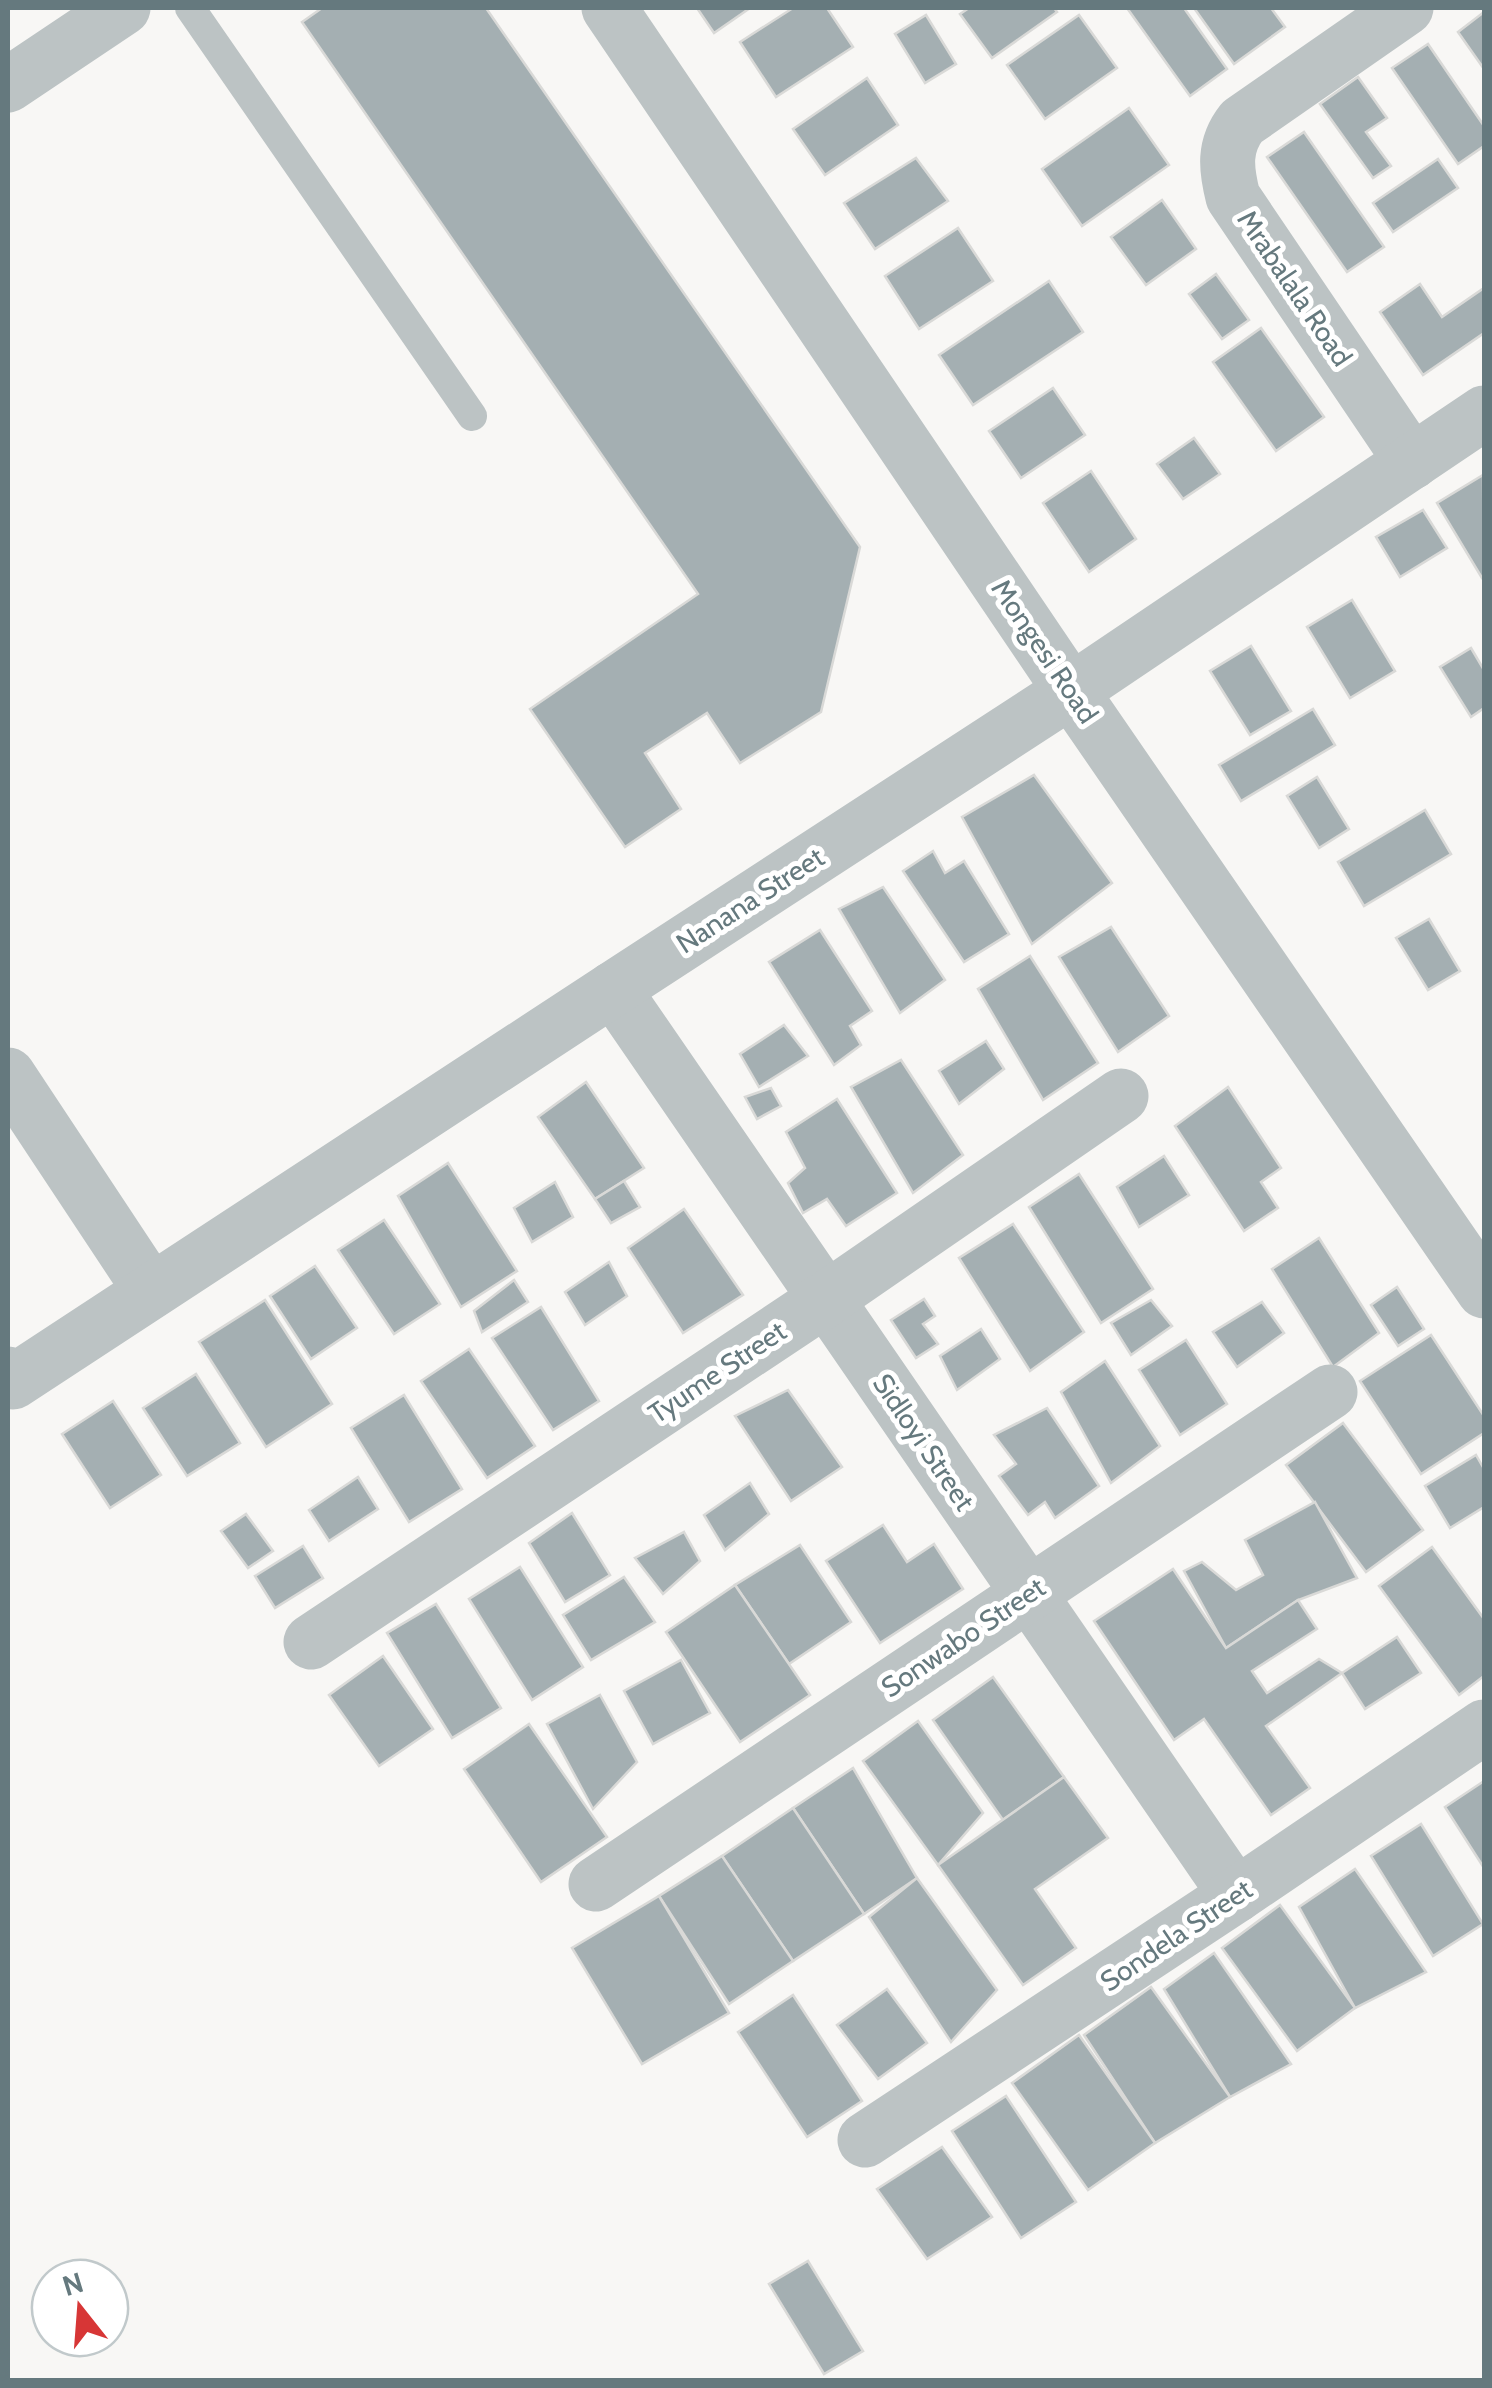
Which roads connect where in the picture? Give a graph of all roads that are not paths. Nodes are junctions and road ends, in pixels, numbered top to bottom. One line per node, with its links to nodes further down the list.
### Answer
1 (123, 8): 5 (street)
2 (190, 8): 7 (lane)
3 (609, 8): 9 (street, Mongesi Road)
4 (1406, 8): 8 (street, Mrabalala Road)
5 (8, 85)
6 (1484, 413): 8 (street, Nanana Street)
7 (472, 416)
8 (1412, 462): 9 (street, Nanana Street)
9 (1072, 691): 10 (street, Nanana Street); 14 (street, Mongesi Road)
10 (612, 988): 13 (street, Nanana Street); 15 (street, Sidloyi Street)
11 (8, 1076): 13 (street)
12 (1121, 1096): 15 (street, Tyume Street)
13 (151, 1291): 16 (street, Nanana Street)
14 (1484, 1291)
15 (826, 1299): 18 (street, Sidloyi Street); 19 (street, Tyume Street)
16 (10, 1378)
17 (1330, 1392): 18 (street, Sonwabo Street)
18 (1028, 1593): 21 (street, Sonwabo Street); 22 (street, Sidloyi Street)
19 (311, 1642)
20 (1484, 1728): 22 (street, Sondela Street)
21 (596, 1884)
22 (1236, 1895): 23 (street, Sondela Street)
23 (866, 2140)

